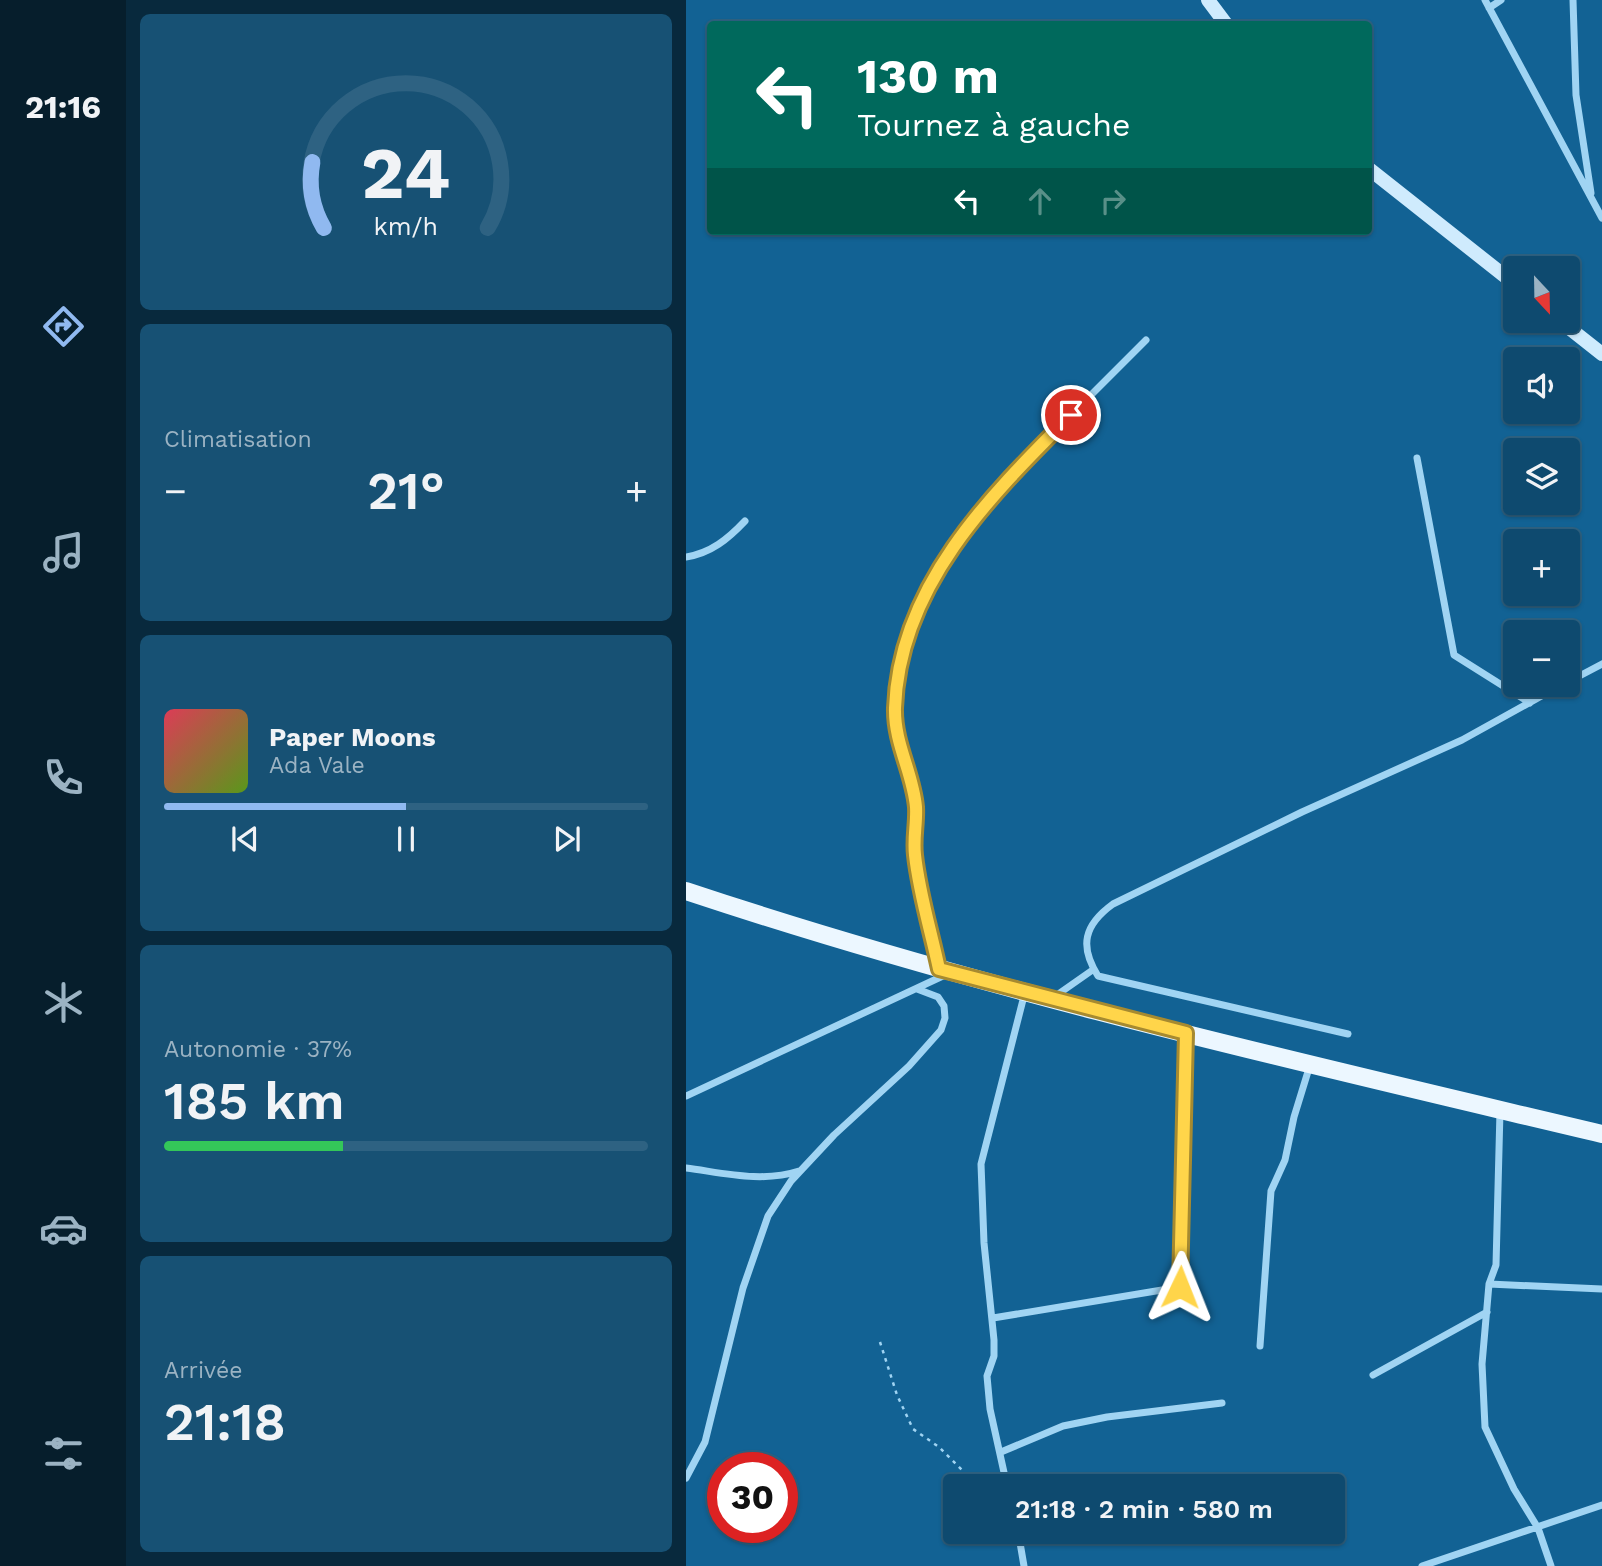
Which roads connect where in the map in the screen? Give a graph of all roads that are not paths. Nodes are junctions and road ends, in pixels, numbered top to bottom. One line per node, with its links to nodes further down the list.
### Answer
1 (1208, 0): 6 (main road)
2 (1485, 0): 5 (street)
3 (1501, 0): 5 (street)
4 (1573, 0): 8 (street)
5 (1489, 8): 8 (street)
6 (1224, 21)
7 (1372, 171): 10 (main road)
8 (1592, 201): 9 (street)
9 (1602, 218)
10 (1503, 275)
11 (1575, 333): 13 (main road)
12 (1146, 340): 23 (street)
13 (1602, 354)
14 (1417, 458): 20 (street)
15 (745, 521): 16 (street)
16 (686, 557)
17 (1602, 664): 18 (street)
18 (1580, 676)
19 (1540, 697): 20 (street)
20 (1530, 703): 22 (street)
21 (686, 891): 23 (main road)
22 (1094, 969): 26 (street); 28 (street)
23 (944, 971): 24 (street); 25 (main road)
24 (917, 989): 30 (street); 34 (street)
25 (1025, 992): 26 (main road); 38 (street)
26 (1052, 999): 27 (main road)
27 (1186, 1033): 29 (main road); 38 (street)
28 (1348, 1034)
29 (1310, 1064): 31 (main road); 39 (street)
30 (686, 1096)
31 (1500, 1110): 32 (main road); 35 (street)
32 (1602, 1134)
33 (686, 1168): 34 (street)
34 (803, 1170): 44 (street)
35 (1489, 1284): 36 (street); 37 (street)
36 (1602, 1289)
37 (1487, 1312): 40 (street); 46 (street)
38 (993, 1318): 42 (street)
39 (1260, 1346)
40 (1373, 1375)
41 (1222, 1403): 42 (street)
42 (1001, 1452): 43 (street)
43 (1005, 1474)
44 (686, 1478)
45 (1602, 1505): 46 (street)
46 (1538, 1528): 49 (street); 50 (street)
47 (1020, 1544): 48 (street)
48 (1024, 1566)
49 (1422, 1566)
50 (1551, 1566)

